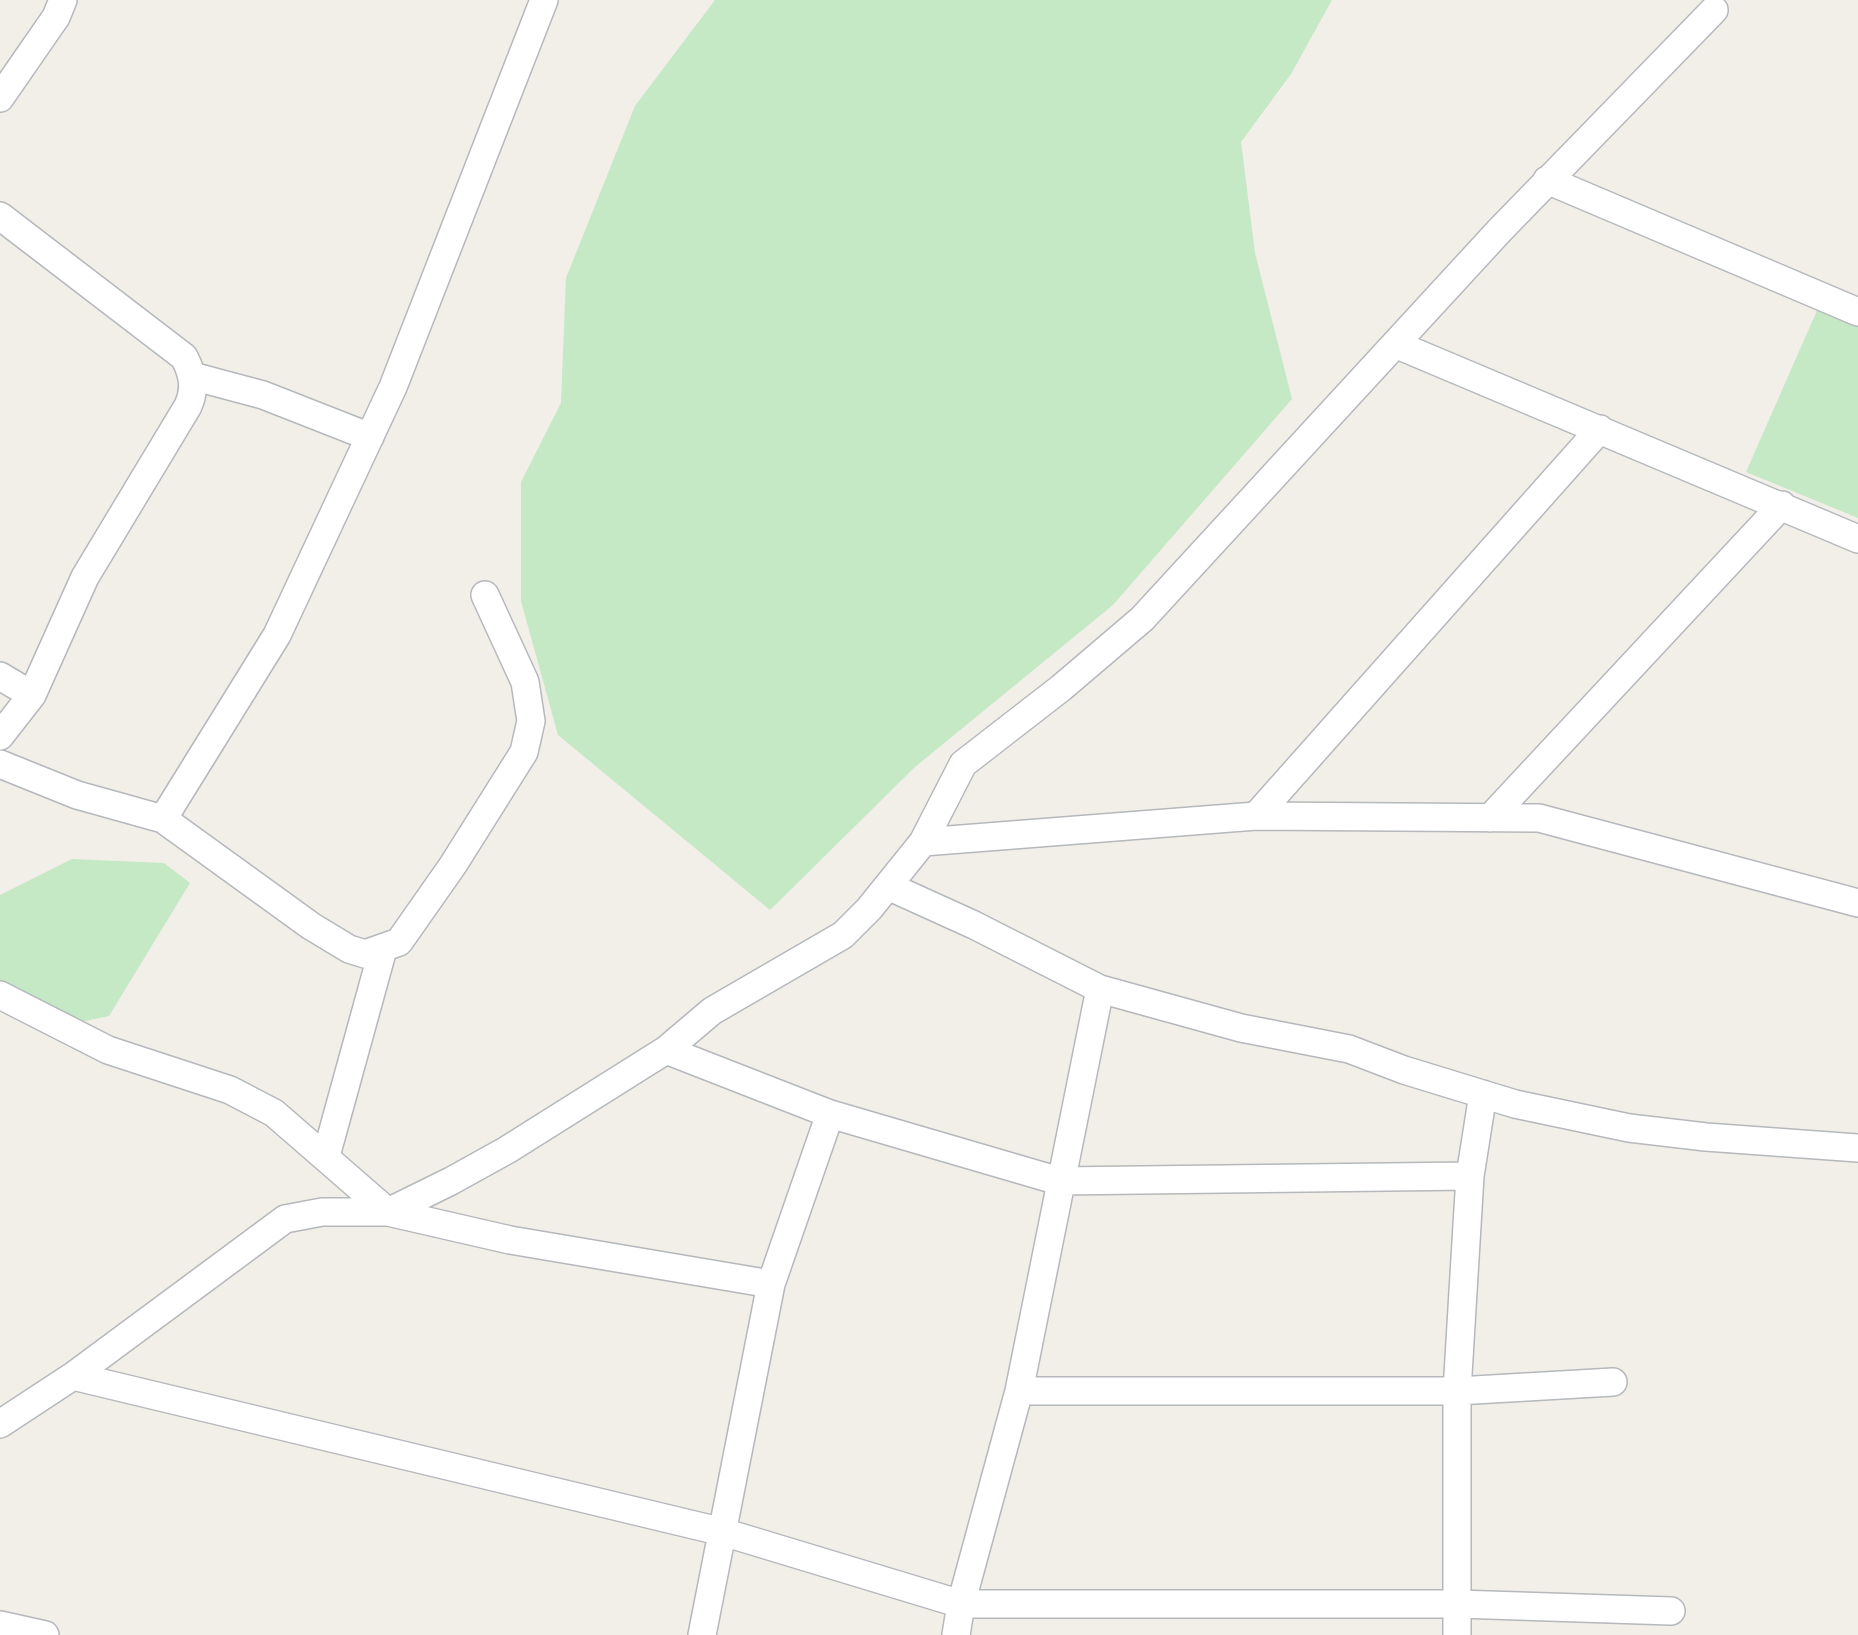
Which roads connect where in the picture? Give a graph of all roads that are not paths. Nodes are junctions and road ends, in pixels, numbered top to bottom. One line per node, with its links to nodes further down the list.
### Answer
1 (63, 0): 4 (street)
2 (544, 0): 11 (street)
3 (1714, 10): 5 (street)
4 (0, 98)
5 (1547, 180): 7 (street); 8 (street)
6 (0, 216): 9 (street)
7 (1858, 312)
8 (1395, 344): 10 (street); 22 (street)
9 (192, 376): 11 (street); 16 (street)
10 (1600, 429): 12 (street); 19 (street)
11 (370, 437): 21 (street)
12 (1782, 505): 13 (street); 20 (street)
13 (1858, 538)
14 (485, 595): 25 (street)
15 (0, 676): 16 (street)
16 (32, 695): 17 (street)
17 (0, 736)
18 (0, 764): 21 (street)
19 (1256, 816): 20 (street); 22 (street)
20 (1490, 818): 24 (street)
21 (163, 819): 25 (street)
22 (923, 842): 23 (street)
23 (888, 886): 26 (street); 28 (street)
24 (1858, 903)
25 (382, 949): 32 (street)
26 (1100, 989): 29 (street); 34 (street)
27 (0, 995): 32 (street)
28 (666, 1050): 30 (street); 35 (street)
29 (1483, 1094): 31 (street); 33 (street)
30 (830, 1114): 34 (street); 36 (street)
31 (1858, 1148)
32 (326, 1156): 35 (street)
33 (1470, 1176): 34 (street); 40 (street)
34 (1059, 1181): 39 (street)
35 (388, 1212): 36 (street); 37 (street)
36 (771, 1284): 42 (street)
37 (73, 1376): 41 (street); 42 (street)
38 (1612, 1382): 40 (street)
39 (1018, 1391): 40 (street); 43 (street)
40 (1457, 1391): 44 (street)
41 (0, 1424)
42 (723, 1532): 43 (street); 48 (street)
43 (961, 1604): 44 (street); 49 (street)
44 (1458, 1604): 45 (street); 50 (street)
45 (1671, 1611)
46 (0, 1625): 47 (street)
47 (45, 1635)
48 (702, 1635)
49 (956, 1635)
50 (1457, 1635)

